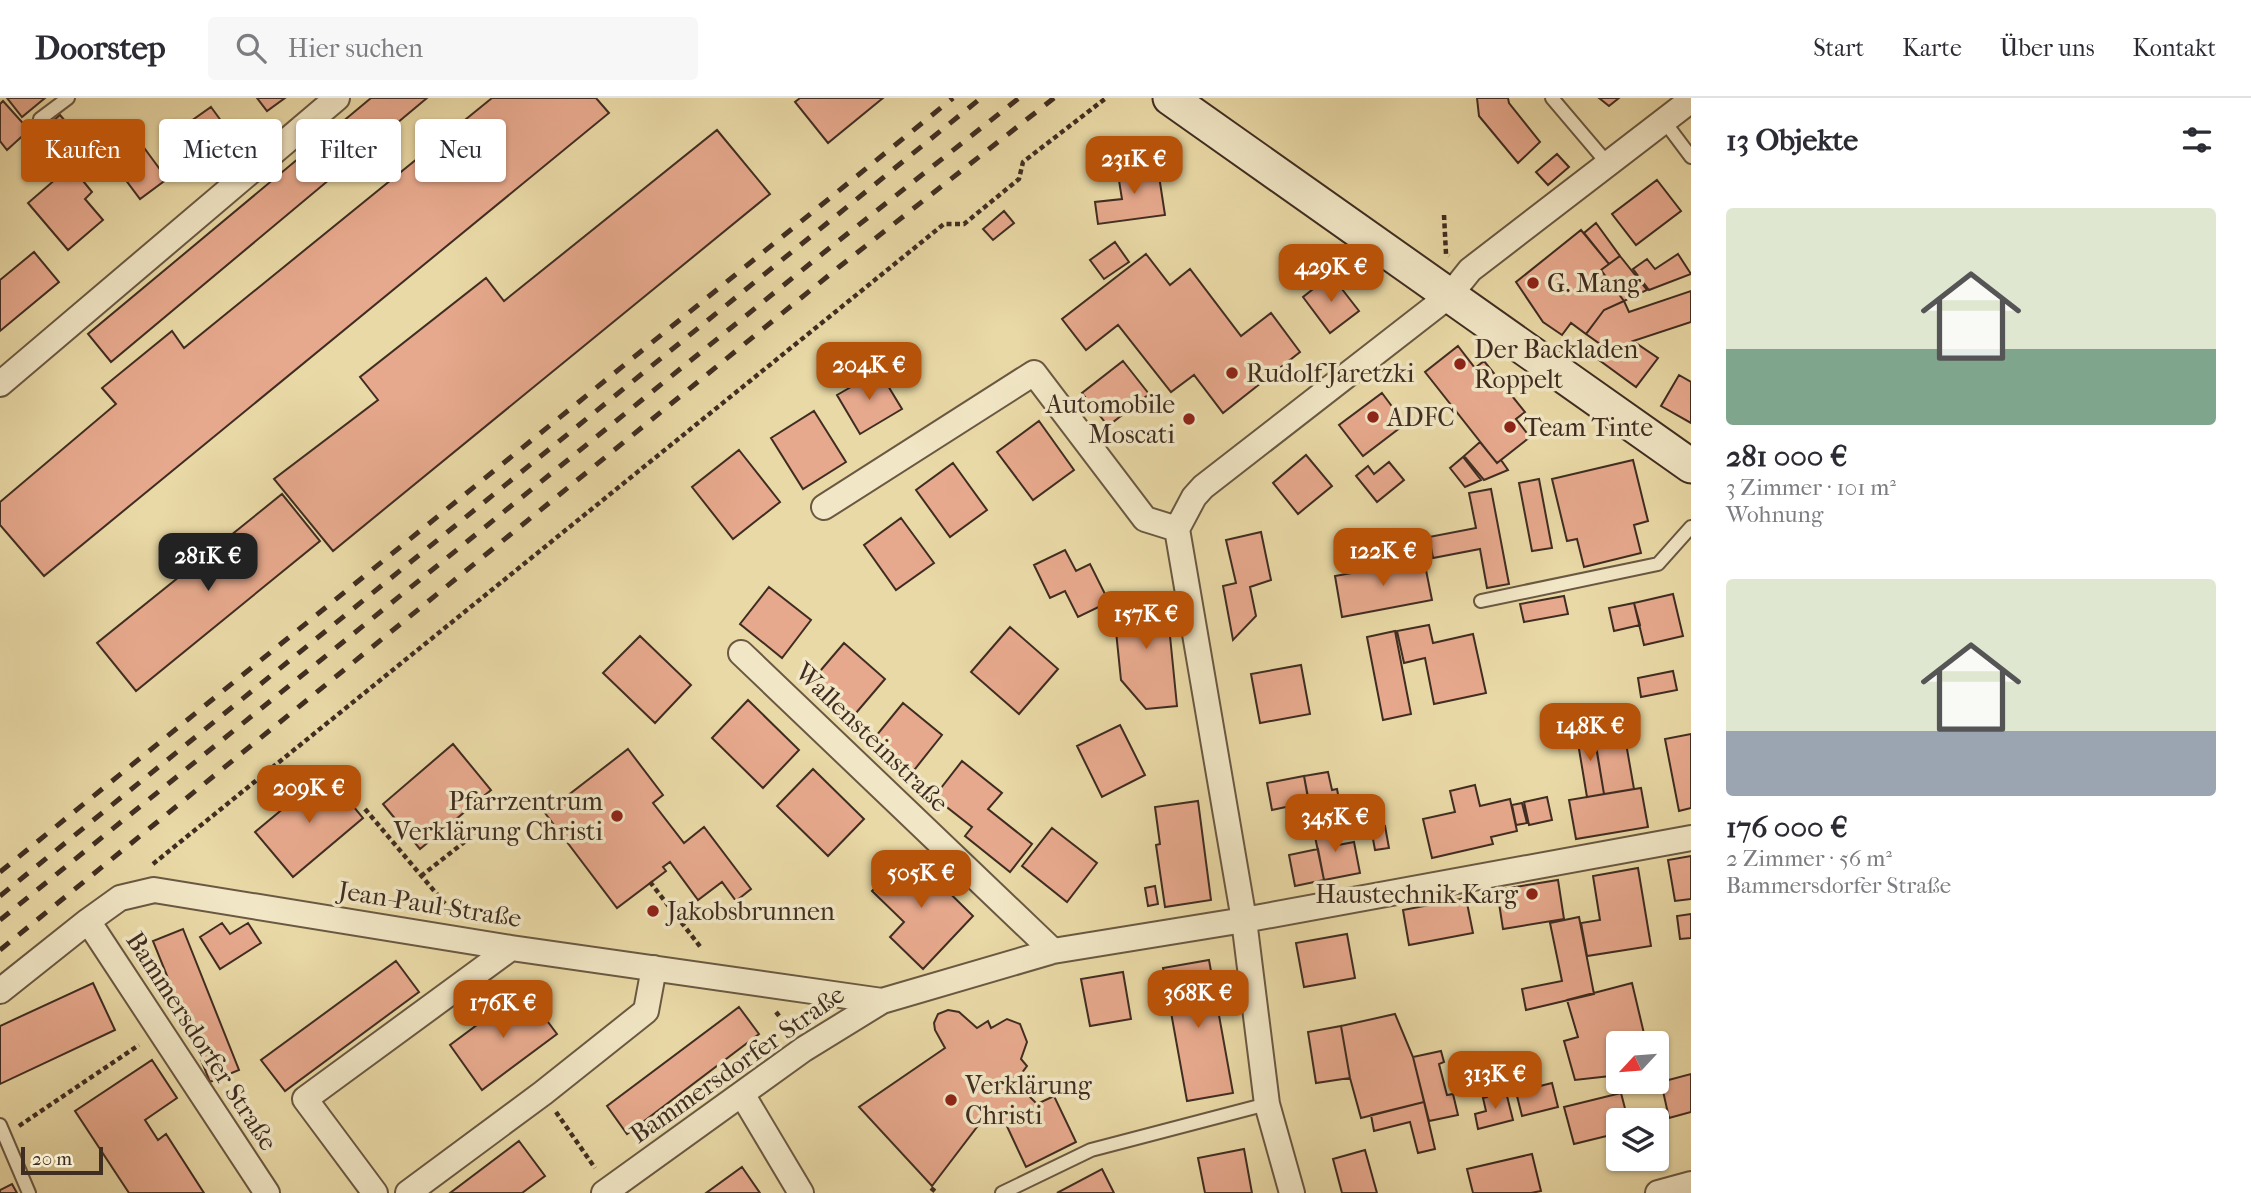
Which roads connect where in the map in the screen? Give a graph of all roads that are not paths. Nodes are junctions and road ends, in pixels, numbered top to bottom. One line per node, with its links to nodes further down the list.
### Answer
1 (68, 98): 6 (lane)
2 (337, 98): 11 (street)
3 (1170, 98): 10 (street)
4 (1552, 98): 9 (lane)
5 (1691, 100): 7 (street)
6 (40, 119)
7 (1664, 121): 8 (lane); 9 (street)
8 (1691, 157)
9 (1608, 164): 10 (street)
10 (1460, 283): 12 (street); 15 (street)
11 (0, 384)
12 (1691, 466)
13 (824, 507): 15 (street)
14 (1691, 527): 16 (lane)
15 (1177, 529): 19 (street)
16 (1481, 601)
17 (741, 653): 22 (street, Wallensteinstraße)
18 (1691, 838): 19 (street, Bammersdorfer Straße)
19 (1244, 920): 22 (street, Bammersdorfer Straße); 27 (street)
20 (88, 921): 21 (street, Jean-Paul-Straße); 24 (street, Jean-Paul-Straße); 31 (street, Bammersdorfer Straße)
21 (511, 948): 23 (street, Jean-Paul-Straße); 32 (street)
22 (1054, 951): 25 (street, Bammersdorfer Straße)
23 (653, 968): 25 (street, Jean-Paul-Straße); 33 (street)
24 (0, 991)
25 (882, 1001): 26 (street, Bammersdorfer Straße)
26 (743, 1094): 34 (street, Bammersdorfer Straße); 35 (street)
27 (1267, 1104): 36 (lane); 37 (street)
28 (2, 1130): 30 (lane)
29 (1691, 1184): 38 (street)
30 (30, 1193)
31 (267, 1193)
32 (375, 1193)
33 (408, 1193)
34 (604, 1193)
35 (801, 1193)
36 (1002, 1193)
37 (1292, 1193)
38 (1658, 1193)

